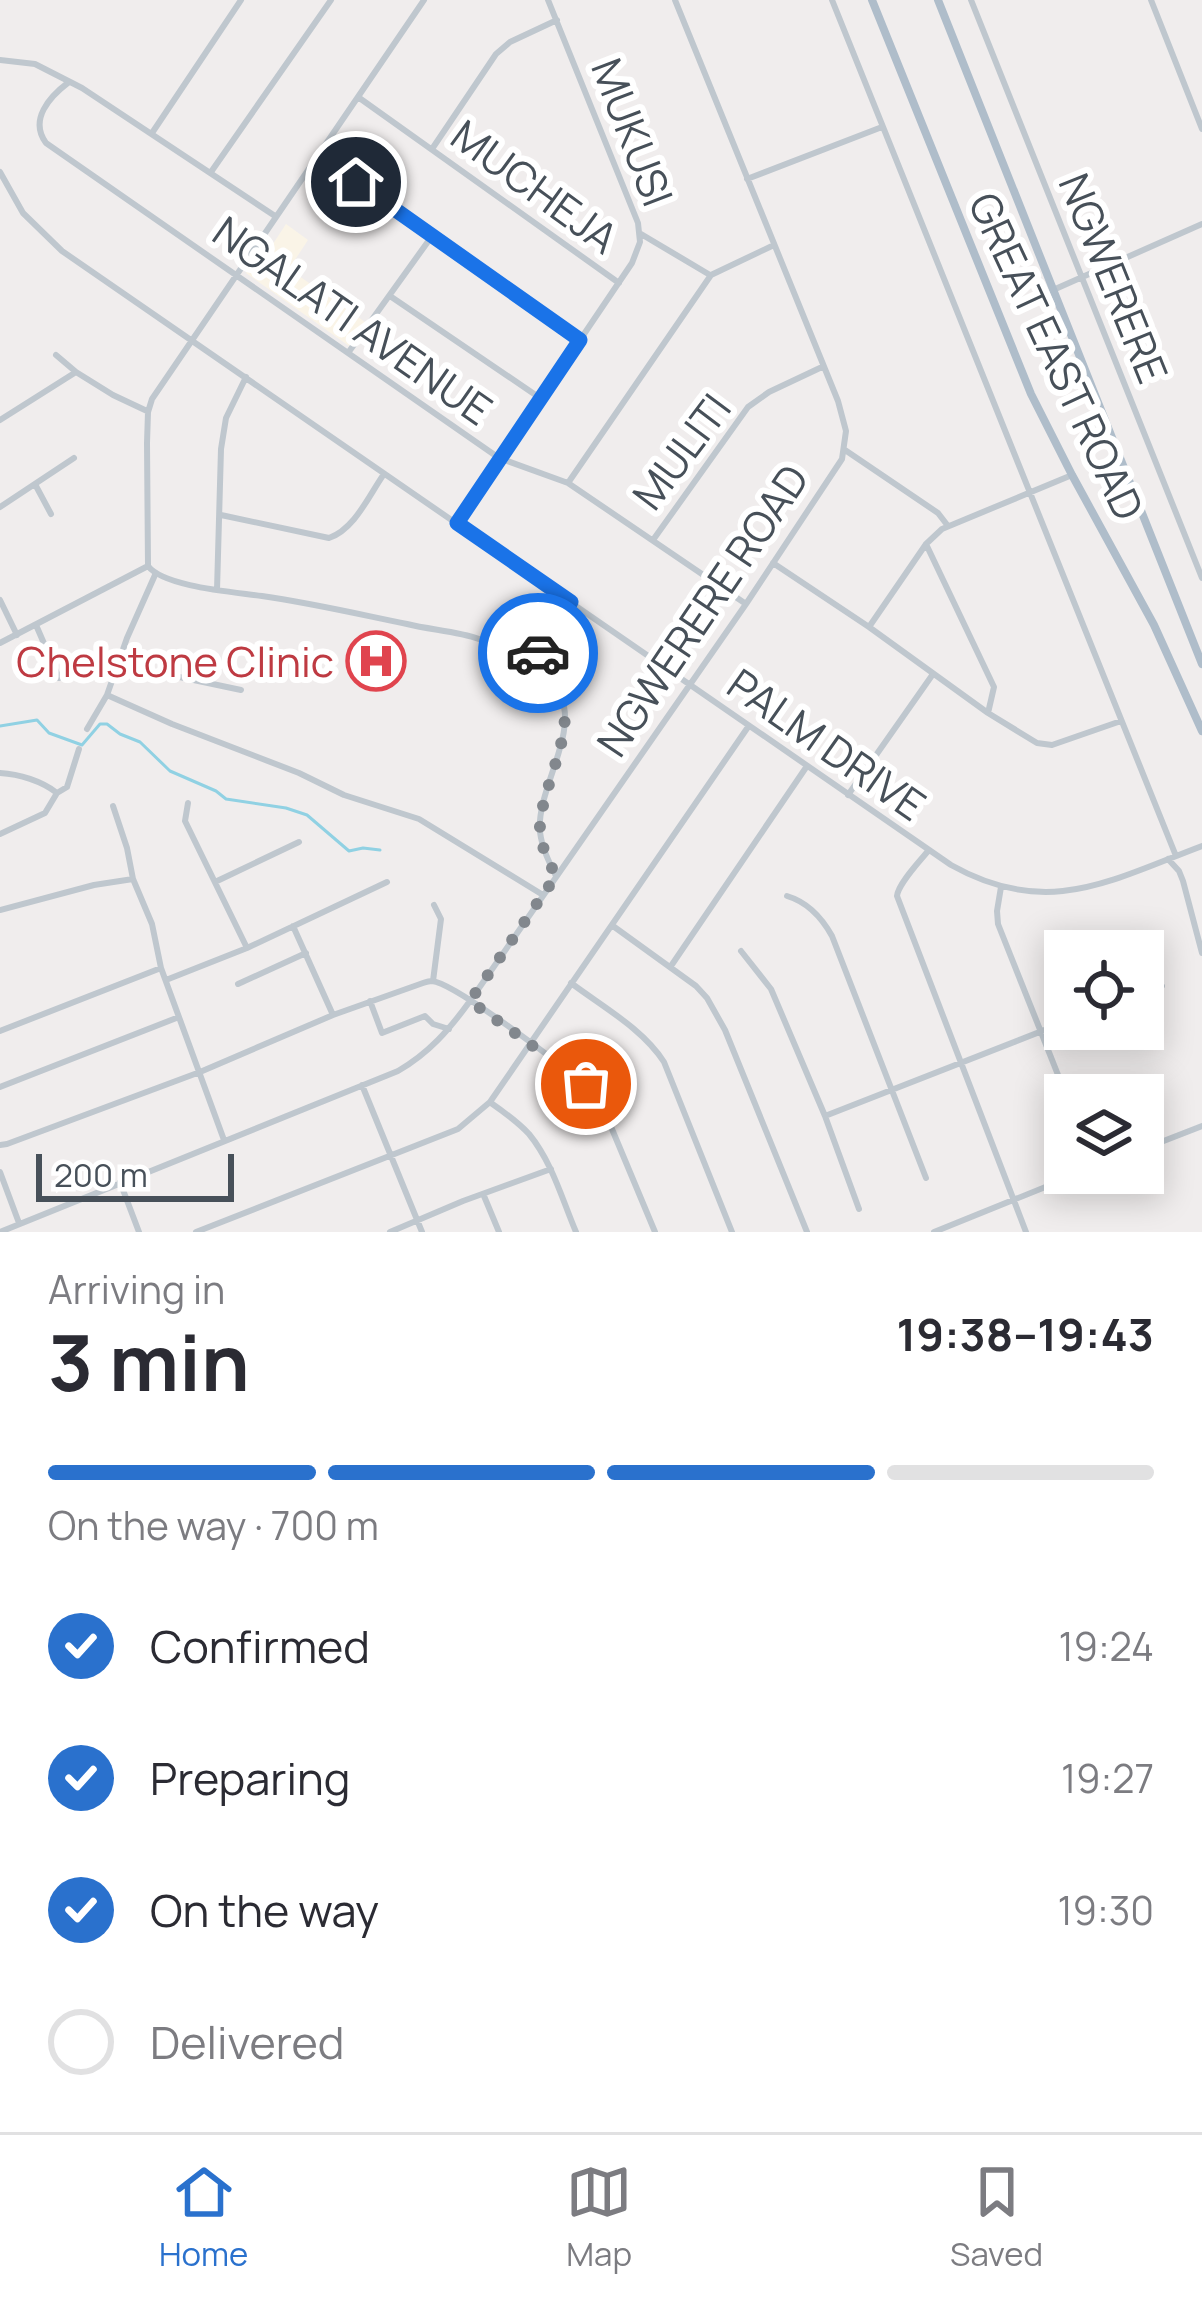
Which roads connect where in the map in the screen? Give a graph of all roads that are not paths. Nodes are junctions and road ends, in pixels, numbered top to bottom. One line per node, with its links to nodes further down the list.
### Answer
1 (241, 0): 17 (street)
2 (331, 0): 21 (street)
3 (424, 0): 14 (street)
4 (548, 0): 11 (street, MUKUSI)
5 (675, 0): 22 (street, NGWERERE ROAD)
6 (832, 0): 15 (street)
7 (872, 0): 48 (main road, GREAT EAST ROAD)
8 (938, 0): 32 (main road, GREAT EAST ROAD)
9 (971, 0): 30 (street, NGWERERE)
10 (1151, 0): 16 (street)
11 (557, 20): 18 (street); 25 (street, MUKUSI)
12 (0, 60): 13 (street)
13 (69, 82): 17 (street); 28 (street, NGALATI AVENUE)
14 (358, 97): 18 (street, MUCHEJA); 19 (street)
15 (882, 127): 22 (street); 51 (street)
16 (1202, 129)
17 (152, 133): 21 (street)
18 (432, 149): 31 (street, MUCHEJA)
19 (317, 156): 23 (street); 26 (street)
20 (0, 172): 34 (street, PALM DRIVE)
21 (211, 172): 23 (street)
22 (747, 179): 27 (street, NGWERERE ROAD)
23 (277, 217): 28 (street)
24 (1202, 224): 30 (street)
25 (641, 234): 29 (street); 31 (street, MUKUSI)
26 (432, 236): 33 (street); 35 (street)
27 (774, 245): 29 (street); 38 (street, NGWERERE ROAD)
28 (236, 274): 34 (street); 36 (street, NGALATI AVENUE)
29 (711, 275): 49 (street)
30 (1082, 276): 32 (street); 62 (street, NGWERERE)
31 (619, 283): 35 (street, MUKUSI)
32 (1053, 290): 72 (main road, GREAT EAST ROAD)
33 (390, 296): 36 (street); 41 (street)
34 (190, 340): 40 (street, PALM DRIVE); 42 (street)
35 (580, 340): 41 (street, MUKUSI)
36 (348, 352): 46 (street, NGALATI AVENUE)
37 (56, 355): 39 (street)
38 (823, 367): 44 (street, NGWERERE ROAD); 57 (street, MULITI)
39 (76, 372): 42 (street); 43 (street)
40 (246, 377): 47 (street, PALM DRIVE); 54 (street)
41 (539, 398): 46 (street, MUKUSI)
42 (148, 412): 60 (street)
43 (0, 420)
44 (844, 449): 56 (street); 59 (street, NGWERERE ROAD)
45 (74, 458): 50 (street)
46 (499, 458): 49 (street, NGALATI AVENUE); 55 (street, MUKUSI)
47 (384, 474): 54 (street); 55 (street, PALM DRIVE)
48 (1072, 475): 51 (street); 83 (main road, GREAT EAST ROAD)
49 (568, 483): 57 (street, NGALATI AVENUE)
50 (36, 486): 52 (street); 53 (street)
51 (1030, 492): 56 (street); 80 (street)
52 (0, 507)
53 (51, 514)
54 (220, 515): 63 (street)
55 (457, 523): 65 (street, PALM DRIVE)
56 (948, 526): 58 (street)
57 (653, 540): 66 (street, NGALATI AVENUE)
58 (926, 544): 68 (street); 79 (street)
59 (773, 563): 66 (street, NGWERERE ROAD); 68 (street)
60 (148, 566): 61 (street); 67 (street)
61 (155, 575): 63 (street); 71 (street)
62 (1202, 578)
63 (217, 590): 73 (street)
64 (0, 600): 69 (street)
65 (571, 602): 73 (street); 76 (street, PALM DRIVE)
66 (746, 604): 76 (street, NGWERERE ROAD)
67 (36, 625): 69 (street); 75 (street)
68 (869, 627): 74 (street)
69 (16, 634): 70 (street)
70 (0, 643)
71 (120, 658): 77 (street); 78 (street)
72 (1202, 664)
73 (529, 666): 96 (street)
74 (933, 674): 79 (street); 88 (street)
75 (59, 678)
76 (689, 684): 81 (street, PALM DRIVE); 96 (street, NGWERERE ROAD)
77 (241, 690)
78 (107, 695): 82 (street); 101 (street)
79 (988, 713): 80 (street)
80 (1120, 721): 95 (street)
81 (748, 727): 85 (street, PALM DRIVE); 106 (street)
82 (87, 729)
83 (1202, 731)
84 (80, 749): 87 (street)
85 (807, 766): 88 (street, PALM DRIVE); 111 (street)
86 (0, 773): 87 (street)
87 (57, 793): 91 (street)
88 (848, 795): 94 (street, PALM DRIVE)
89 (188, 803): 98 (street)
90 (113, 806): 97 (street)
91 (0, 834)
92 (299, 842): 98 (street)
93 (1202, 846): 95 (street, PALM DRIVE)
94 (928, 851): 100 (street, PALM DRIVE); 125 (street)
95 (1172, 857): 100 (street, PALM DRIVE); 110 (street)
96 (556, 876): 101 (street, NGWERERE ROAD)
97 (134, 879): 104 (street); 112 (street)
98 (215, 882): 107 (street)
99 (387, 883): 105 (street)
100 (1001, 886): 123 (street)
101 (543, 895): 118 (street, NGWERERE ROAD)
102 (787, 896): 130 (street)
103 (434, 904): 114 (street)
104 (0, 910)
105 (293, 926): 107 (street); 109 (street)
106 (613, 926): 111 (street); 115 (street)
107 (247, 948): 113 (street)
108 (741, 951): 132 (street)
109 (306, 953): 116 (street); 119 (street)
110 (1202, 953)
111 (671, 967): 157 (street)
112 (161, 968): 113 (street); 122 (street)
113 (166, 980): 120 (street)
114 (433, 981): 117 (street); 118 (street)
115 (571, 983): 124 (street); 156 (street)
116 (238, 984)
117 (370, 1001): 119 (street); 121 (street)
118 (470, 1001): 121 (street, NGWERERE ROAD); 124 (street)
119 (334, 1015): 126 (street)
120 (179, 1018): 126 (street); 129 (street)
121 (449, 1029): 128 (street, NGWERERE ROAD)
122 (0, 1031)
123 (1042, 1031): 125 (street); 127 (street)
124 (530, 1042): 131 (street); 155 (street)
125 (962, 1063): 130 (street); 144 (street)
126 (200, 1072): 134 (street); 136 (street)
127 (1058, 1074)
128 (362, 1085): 134 (street, NGWERERE ROAD); 137 (street)
129 (0, 1087)
130 (892, 1090): 132 (street); 140 (street)
131 (490, 1102): 137 (street); 138 (street)
132 (824, 1116): 145 (street)
133 (1202, 1126): 135 (street)
134 (224, 1140): 141 (street, NGWERERE ROAD)
135 (1164, 1141)
136 (2, 1148)
137 (391, 1156): 146 (street); 150 (street)
138 (550, 1169): 143 (street); 154 (street)
139 (0, 1172): 147 (street)
140 (926, 1178)
141 (119, 1182): 147 (street, NGWERERE ROAD); 149 (street)
142 (1044, 1187): 144 (street)
143 (484, 1195): 146 (street); 153 (street)
144 (1013, 1199): 158 (street); 159 (street)
145 (859, 1209)
146 (417, 1220): 151 (street); 152 (street)
147 (20, 1223): 148 (street, NGWERERE ROAD)
148 (0, 1232)
149 (140, 1232)
150 (196, 1232)
151 (390, 1232)
152 (422, 1232)
153 (499, 1232)
154 (576, 1232)
155 (655, 1232)
156 (732, 1232)
157 (808, 1232)
158 (934, 1232)
159 (1026, 1232)

